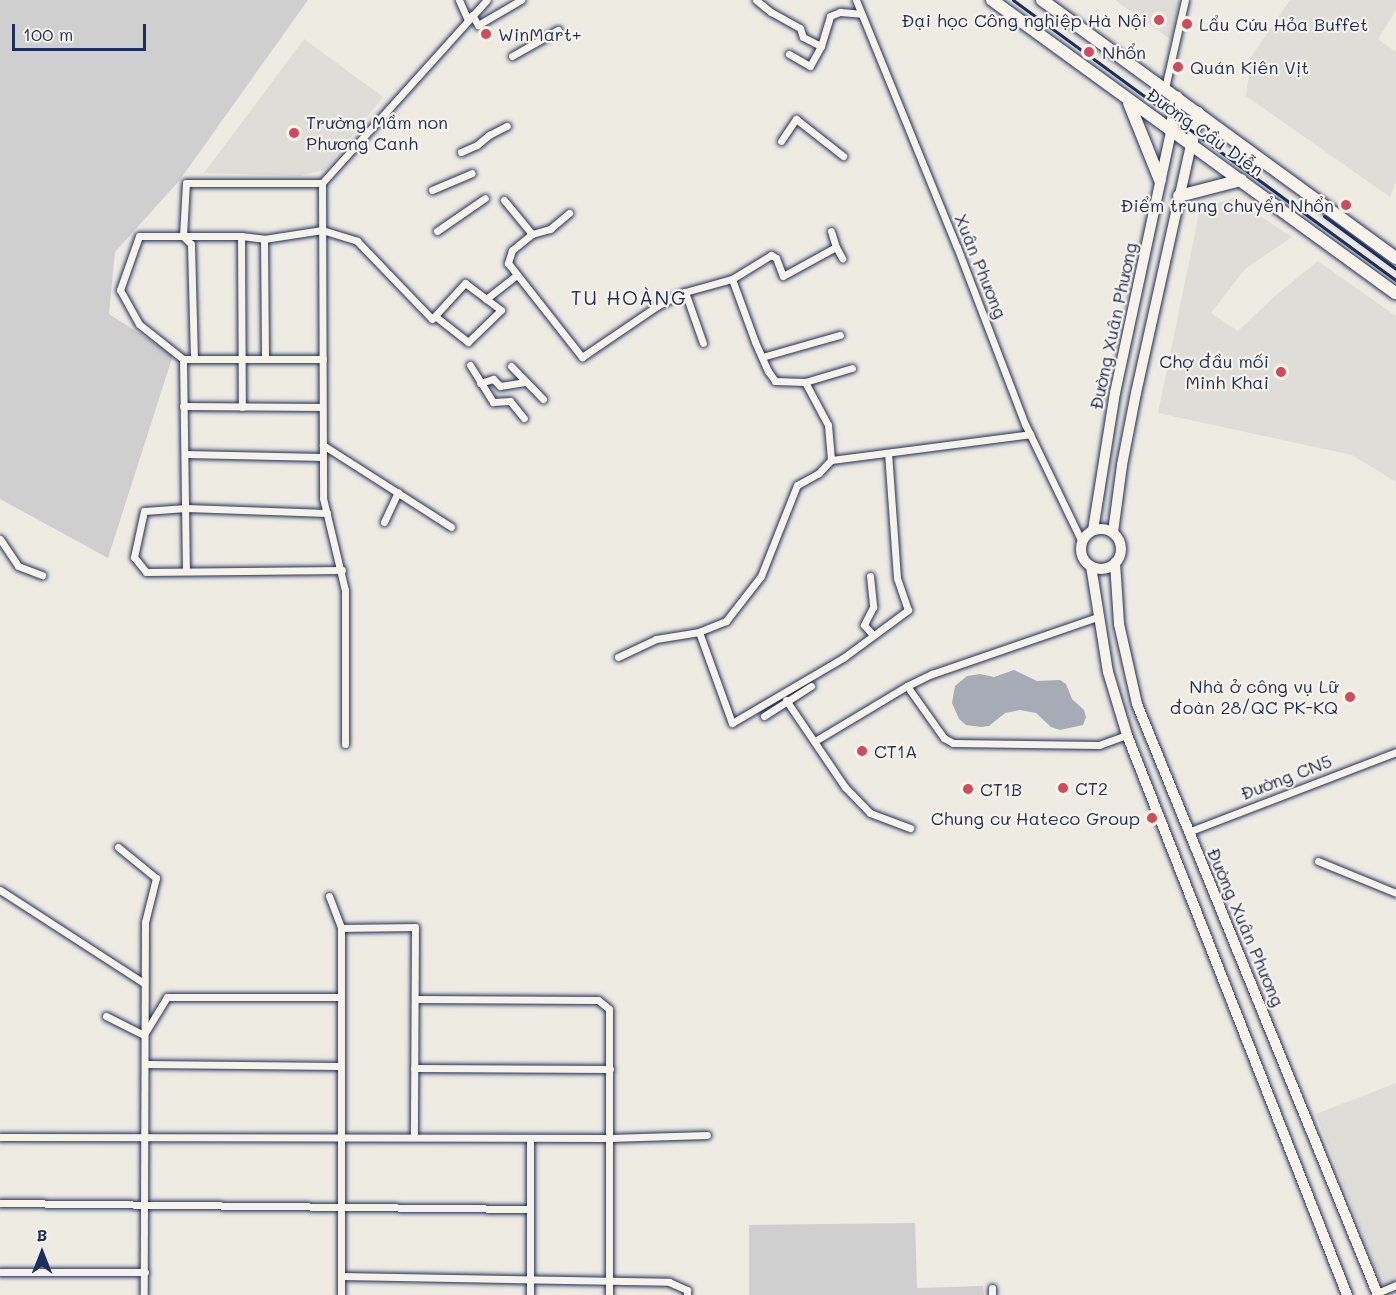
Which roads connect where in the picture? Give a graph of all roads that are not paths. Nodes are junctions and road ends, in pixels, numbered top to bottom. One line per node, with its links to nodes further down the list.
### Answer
1 (459, 0): 10 (street)
2 (487, 0): 10 (street)
3 (521, 0): 10 (street)
4 (756, 0): 12 (street)
5 (856, 0): 9 (street, Xuân Phương)
6 (992, 0): 17 (highway, Đường Cầu Diễn)
7 (1042, 0): 15 (highway, Đường Cầu Diễn)
8 (1185, 0): 15 (street)
9 (861, 14): 12 (street); 69 (street, Xuân Phương)
10 (470, 17): 28 (street)
11 (558, 30): 14 (street)
12 (820, 46): 13 (street)
13 (789, 54)
14 (513, 56)
15 (1165, 88): 16 (highway, Đường Cầu Diễn)
16 (1177, 98): 18 (highway, Đường Cầu Diễn); 20 (highway)
17 (1127, 99): 20 (highway, Đường Cầu Diễn); 26 (highway)
18 (1198, 113): 22 (highway); 43 (highway, Đường Cầu Diễn)
19 (507, 126): 23 (street)
20 (1171, 131): 22 (highway, Đường Cầu Diễn); 26 (main road, Đường Xuân Phương)
21 (782, 141): 24 (street)
22 (1191, 145): 27 (highway, Đường Cầu Diễn); 30 (main road, Đường Xuân Phương)
23 (461, 152)
24 (843, 156)
25 (472, 173): 29 (street)
26 (1160, 180): 80 (main road, Đường Xuân Phương)
27 (1241, 180): 30 (highway); 47 (highway, Đường Cầu Diễn)
28 (322, 183): 34 (street); 38 (street)
29 (432, 190)
30 (1179, 196): 81 (main road, Đường Xuân Phương)
31 (484, 198): 35 (street)
32 (504, 200): 37 (street)
33 (569, 213): 37 (street)
34 (322, 230): 40 (street); 49 (street); 57 (street)
35 (437, 231)
36 (831, 231): 41 (street)
37 (532, 234): 44 (street)
38 (183, 236): 39 (street); 53 (street); 56 (street)
39 (241, 236): 40 (street); 54 (street)
40 (264, 239): 55 (street)
41 (836, 247): 42 (street); 45 (street)
42 (843, 258)
43 (1396, 258)
44 (517, 275): 46 (street); 48 (street)
45 (732, 279): 46 (street); 52 (street)
46 (685, 292): 51 (street)
47 (1396, 293)
48 (486, 299): 49 (street); 49 (street)
49 (435, 316)
50 (840, 335): 52 (street)
51 (704, 343)
52 (762, 357): 62 (street)
53 (194, 358): 54 (street); 56 (street)
54 (242, 358): 55 (street); 66 (street)
55 (265, 358): 57 (street)
56 (183, 359): 65 (street)
57 (323, 359): 67 (street)
58 (470, 365): 63 (street)
59 (511, 366): 61 (street)
60 (852, 368): 62 (street)
61 (525, 382): 63 (street); 64 (street)
62 (805, 382): 74 (street)
63 (480, 383): 68 (street)
64 (543, 399)
65 (183, 406): 66 (street); 72 (street)
66 (242, 407): 67 (street)
67 (322, 407): 70 (street)
68 (524, 418)
69 (1030, 434): 71 (street); 83 (street, Xuân Phương)
70 (323, 445): 73 (street); 75 (street)
71 (888, 453): 74 (street); 92 (street)
72 (185, 454): 73 (street); 76 (street)
73 (322, 457): 77 (street)
74 (831, 459): 91 (street)
75 (398, 492): 78 (street); 79 (street)
76 (186, 508): 77 (street); 87 (street); 87 (street)
77 (327, 513): 86 (street)
78 (384, 522)
79 (451, 527)
80 (1093, 530): 81 (main road); 83 (main road)
81 (1113, 532): 84 (main road)
82 (0, 539): 88 (street)
83 (1082, 542): 85 (main road)
84 (1114, 563): 85 (main road); 103 (main road, Đường Xuân Phương)
85 (1091, 566): 90 (main road)
86 (342, 570): 87 (street); 100 (street)
87 (186, 572)
88 (42, 575)
89 (870, 576): 92 (street)
90 (1098, 617): 95 (street); 98 (main road)
91 (699, 632): 92 (street); 93 (street)
92 (873, 635)
93 (618, 657)
94 (811, 686): 96 (street)
95 (907, 686): 98 (street); 99 (street)
96 (786, 700): 97 (street); 99 (street)
97 (764, 716)
98 (1127, 735): 142 (main road)
99 (814, 741): 102 (street)
100 (345, 744)
101 (1396, 752): 103 (street, Đường CN5)
102 (909, 828)
103 (1188, 832): 136 (main road, Đường Xuân Phương)
104 (118, 847): 110 (street)
105 (1318, 861): 107 (street)
106 (0, 890): 110 (street)
107 (1396, 893)
108 (329, 896): 109 (street)
109 (341, 928): 111 (street); 112 (street)
110 (144, 983): 114 (street)
111 (340, 998): 114 (street); 116 (street)
112 (416, 999): 117 (street); 118 (street)
113 (106, 1016): 114 (street)
114 (144, 1035): 115 (street)
115 (145, 1064): 116 (street); 121 (street)
116 (339, 1066): 123 (street)
117 (414, 1068): 118 (street); 122 (street)
118 (610, 1069): 125 (street)
119 (707, 1135): 125 (street)
120 (0, 1137): 121 (street)
121 (145, 1137): 123 (street); 127 (street)
122 (414, 1137): 123 (street); 124 (street)
123 (340, 1138): 128 (street)
124 (530, 1138): 125 (street); 129 (street)
125 (609, 1138): 134 (street)
126 (0, 1203): 127 (street)
127 (145, 1203): 128 (street); 131 (street)
128 (340, 1208): 129 (street); 132 (street)
129 (529, 1209): 133 (street)
130 (0, 1272): 131 (street)
131 (144, 1272): 137 (street)
132 (341, 1276): 133 (street); 138 (street)
133 (530, 1279): 134 (street); 139 (street)
134 (609, 1281): 140 (street); 141 (street)
135 (1396, 1285): 136 (street)
136 (1378, 1294)
137 (144, 1295)
138 (341, 1295)
139 (530, 1295)
140 (609, 1295)
141 (687, 1295)
142 (1347, 1295)

